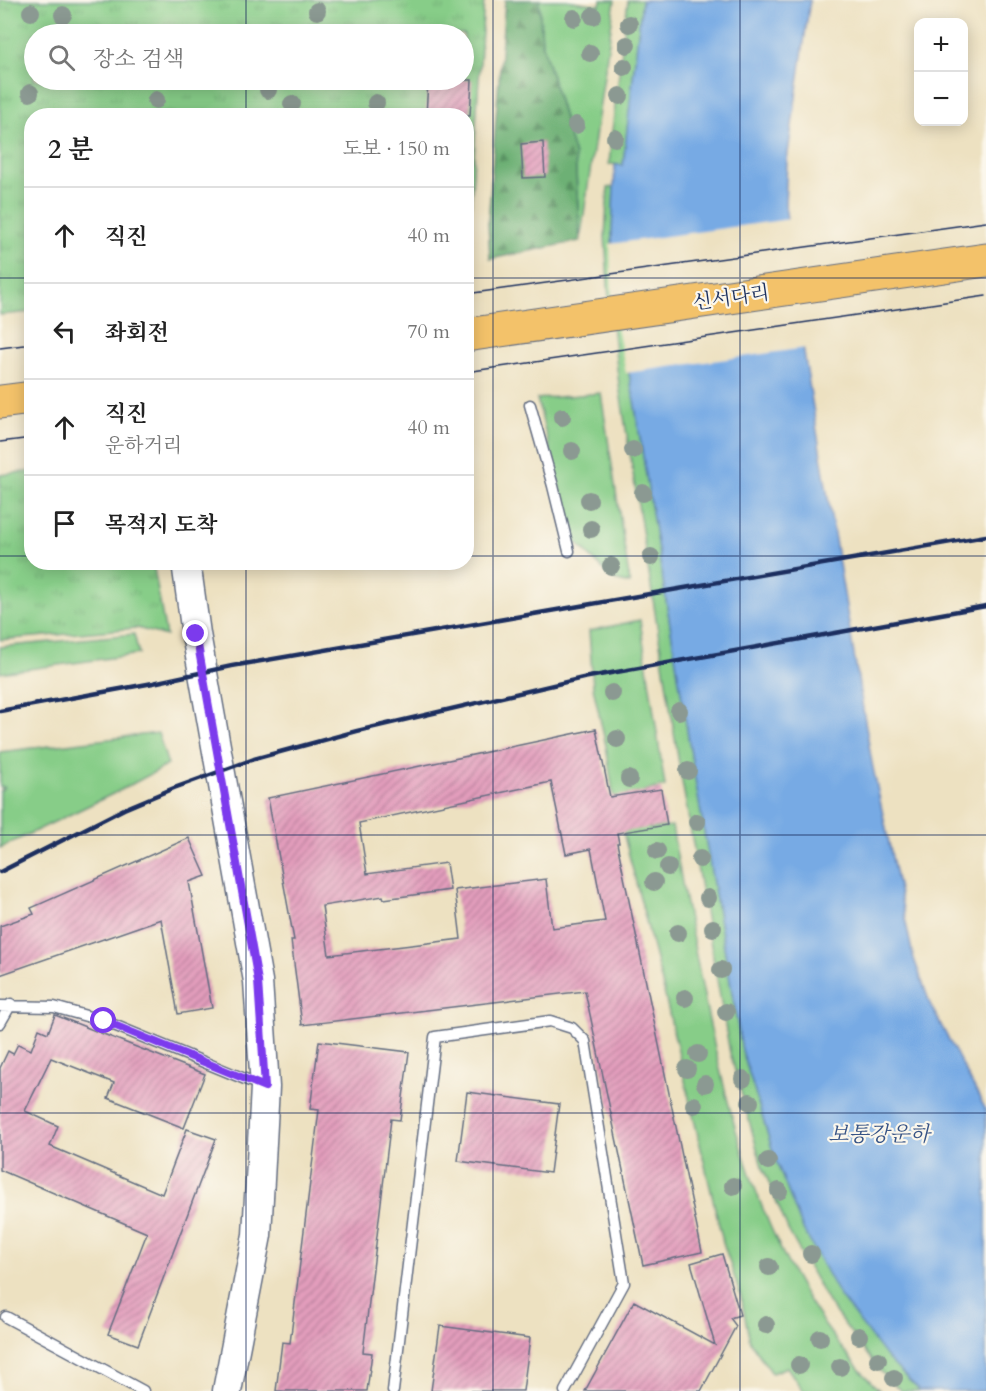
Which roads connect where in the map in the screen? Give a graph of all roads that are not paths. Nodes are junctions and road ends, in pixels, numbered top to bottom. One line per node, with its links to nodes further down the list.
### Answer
1 (986, 260): 2 (main road, 신서다리)
2 (474, 334)
3 (24, 399): 4 (main road)
4 (0, 402)
5 (530, 405): 6 (lane)
6 (569, 551)
7 (187, 570): 10 (street)
8 (5, 1005): 9 (lane); 10 (lane)
9 (0, 1023)
10 (265, 1087): 13 (street)
11 (6, 1317): 12 (lane)
12 (143, 1391)
13 (227, 1391)
14 (393, 1391): 15 (lane)
15 (565, 1391)

